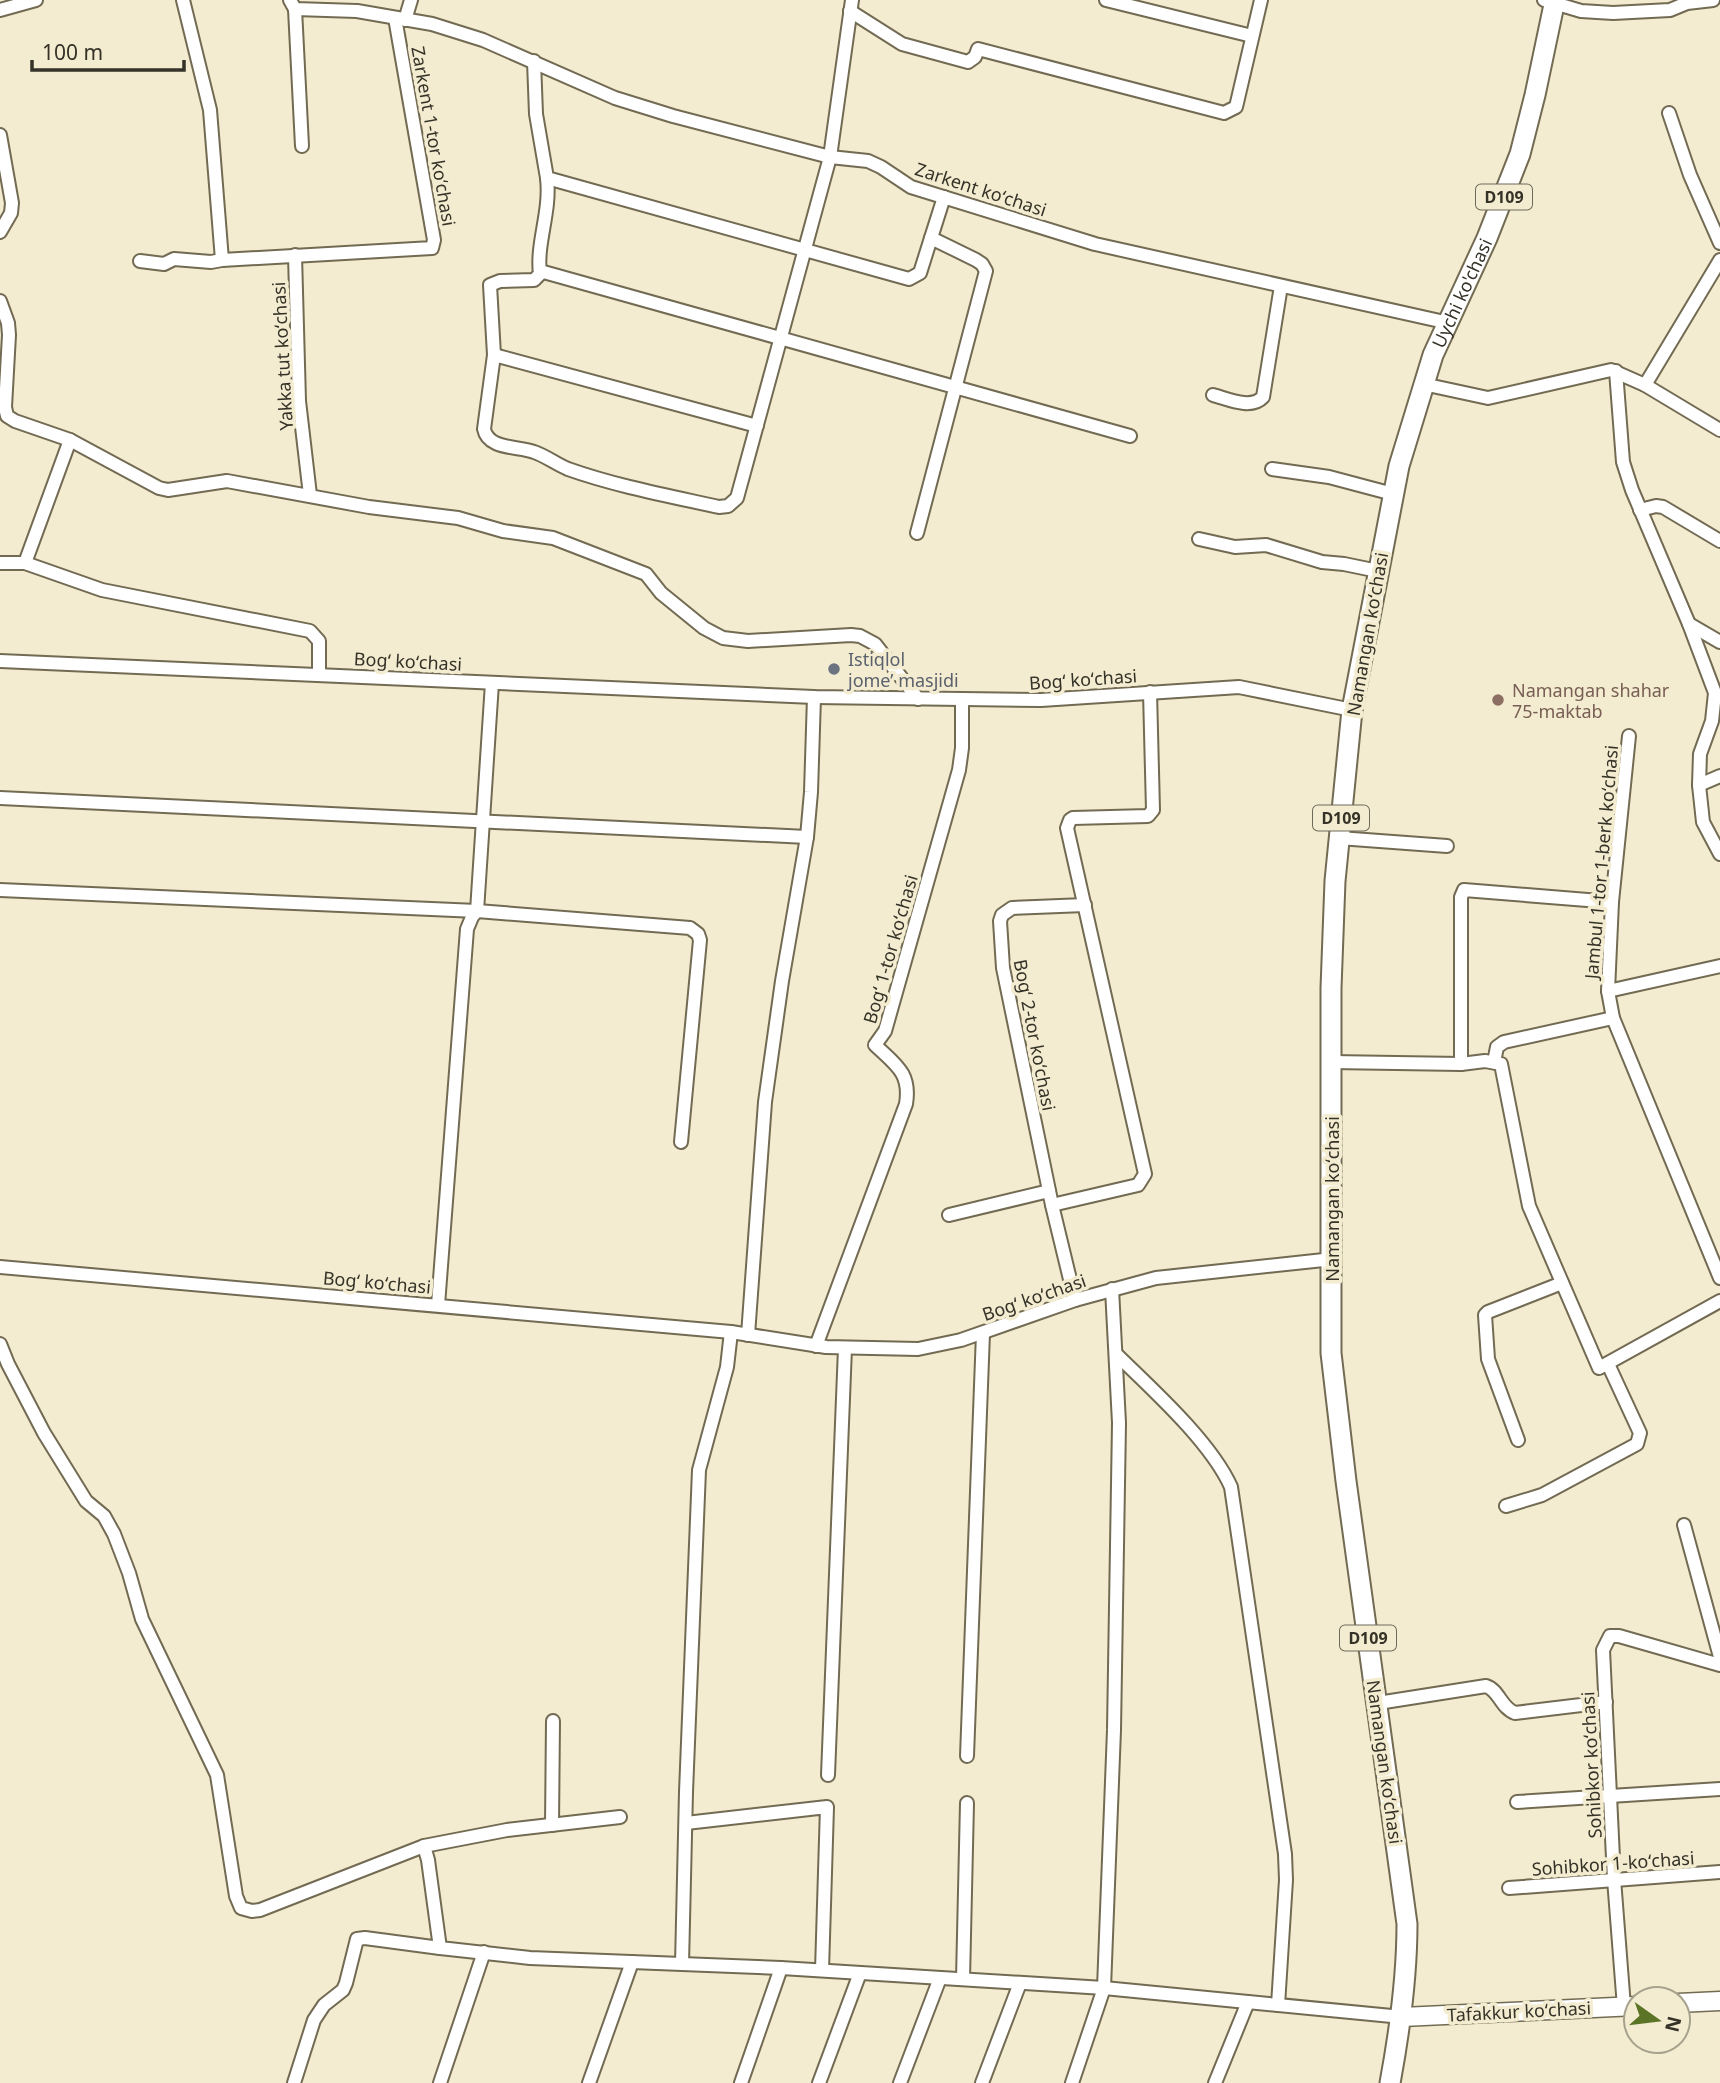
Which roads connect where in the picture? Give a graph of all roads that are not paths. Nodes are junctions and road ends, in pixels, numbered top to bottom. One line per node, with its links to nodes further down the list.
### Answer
1 (36, 0): 12 (street)
2 (183, 0): 27 (street)
3 (411, 0): 13 (street)
4 (838, 0): 10 (street)
5 (1106, 0): 14 (street)
6 (1261, 0): 14 (street)
7 (1713, 0): 8 (street)
8 (1551, 1): 33 (main road, Uychi ko'chasi / D109)
9 (292, 4): 11 (street, Zarkent koʻchasi); 18 (street)
10 (851, 5): 14 (street); 19 (street)
11 (359, 6): 13 (street, Zarkent koʻchasi)
12 (0, 10)
13 (400, 19): 15 (street, Zarkent koʻchasi); 26 (street, Zarkent 1-tor koʻchasi)
14 (1252, 36)
15 (534, 61): 19 (street, Zarkent koʻchasi); 20 (street)
16 (1669, 113): 24 (street)
17 (0, 135): 22 (street)
18 (302, 146)
19 (830, 157): 21 (street, Zarkent koʻchasi); 25 (street)
20 (547, 178): 25 (street); 30 (street)
21 (944, 197): 23 (street); 31 (street, Zarkent koʻchasi)
22 (0, 232)
23 (931, 239): 25 (street); 39 (street)
24 (1720, 243)
25 (805, 249): 34 (street)
26 (295, 255): 27 (street, Yakka tut koʻchasi); 47 (street, Yakka tut koʻchasi)
27 (222, 260): 29 (street, Yakka tut koʻchasi)
28 (1720, 260): 38 (street)
29 (140, 261)
30 (540, 271): 34 (street); 35 (street)
31 (1281, 286): 33 (street, Zarkent koʻchasi); 40 (street)
32 (0, 301): 44 (street)
33 (1449, 323): 37 (main road, Uychi ko'chasi / D109)
34 (781, 338): 39 (street); 41 (street)
35 (494, 355): 41 (street); 41 (street)
36 (1616, 371): 37 (street); 38 (street); 48 (street)
37 (1423, 384): 46 (main road, Namangan koʻchasi / D109)
38 (1646, 385): 42 (street)
39 (956, 387): 43 (street); 49 (street)
40 (1213, 395)
41 (757, 426)
42 (1720, 430)
43 (1130, 436)
44 (70, 440): 47 (street); 53 (street)
45 (1272, 469): 46 (street)
46 (1393, 494): 54 (main road, Namangan koʻchasi / D109)
47 (310, 495): 62 (street)
48 (1640, 510): 51 (street); 55 (street)
49 (917, 533)
50 (1199, 539): 54 (street)
51 (1720, 541)
52 (0, 563): 53 (street)
53 (25, 563): 58 (street)
54 (1378, 571): 64 (main road, Namangan koʻchasi / D109)
55 (1689, 624): 56 (street); 67 (street)
56 (1720, 642)
57 (0, 661): 58 (street, Bogʻ koʻchasi)
58 (319, 675): 59 (street, Bogʻ koʻchasi)
59 (492, 683): 61 (street, Bogʻ koʻchasi); 69 (street)
60 (1150, 692): 63 (street, Bogʻ koʻchasi); 64 (street, Bogʻ koʻchasi); 76 (street)
61 (814, 697): 62 (street, Bogʻ koʻchasi); 70 (street)
62 (918, 699): 63 (street, Bogʻ koʻchasi)
63 (962, 700): 100 (street, Bogʻ 1-tor koʻchasi)
64 (1352, 710): 71 (main road, Namangan koʻchasi / D109)
65 (1629, 736): 75 (street, Jambul 1-tor 1-berk koʻchasi)
66 (1720, 776): 67 (street)
67 (1699, 785): 73 (street)
68 (0, 797): 69 (street)
69 (483, 821): 70 (street); 77 (street)
70 (807, 837): 98 (street)
71 (1339, 838): 72 (street); 81 (main road, Namangan koʻchasi / D109)
72 (1447, 845)
73 (1720, 854)
74 (0, 890): 77 (street)
75 (1612, 902): 79 (street, Jambul 1-tor 1-berk koʻchasi); 83 (street)
76 (1085, 905): 85 (street, Bogʻ 2-tor koʻchasi); 86 (street)
77 (477, 911): 84 (street); 95 (street)
78 (1720, 966): 79 (street)
79 (1608, 990): 80 (street, Jambul 1-tor 1-berk koʻchasi)
80 (1613, 1018): 82 (street); 90 (street)
81 (1331, 1062): 83 (street); 88 (main road, Namangan koʻchasi / D109)
82 (1494, 1062): 83 (street); 91 (street)
83 (1461, 1064)
84 (681, 1142)
85 (1049, 1191): 86 (street, Bogʻ 2-tor koʻchasi); 87 (street)
86 (1052, 1205): 93 (street, Bogʻ 2-tor koʻchasi)
87 (949, 1215)
88 (1333, 1259): 92 (street, Bogʻ koʻchasi); 110 (main road, Namangan koʻchasi / D109)
89 (1, 1267): 95 (street, Bogʻ koʻchasi)
90 (1720, 1278)
91 (1562, 1283): 103 (street); 104 (street)
92 (1112, 1289): 93 (street, Bogʻ koʻchasi); 102 (street)
93 (1074, 1300): 97 (street, Bogʻ koʻchasi)
94 (1720, 1301): 103 (street)
95 (438, 1305): 96 (street, Bogʻ koʻchasi)
96 (731, 1332): 98 (street, Bogʻ koʻchasi); 119 (street)
97 (983, 1333): 101 (street, Bogʻ koʻchasi); 112 (street)
98 (748, 1335): 100 (street, Bogʻ koʻchasi)
99 (0, 1344): 121 (street)
100 (816, 1346): 101 (street, Bogʻ koʻchasi)
101 (845, 1348): 113 (street)
102 (1116, 1354): 136 (street); 140 (street)
103 (1608, 1364): 105 (street)
104 (1518, 1440)
105 (1506, 1506)
106 (1684, 1525): 107 (street)
107 (1720, 1657)
108 (1720, 1665): 109 (street, Sohibkor koʻchasi)
109 (1606, 1702): 110 (street); 115 (street, Sohibkor koʻchasi)
110 (1378, 1703): 142 (main road, Namangan koʻchasi / D109)
111 (553, 1721): 120 (street)
112 (967, 1756)
113 (828, 1775)
114 (1720, 1788): 115 (street)
115 (1611, 1795): 116 (street); 123 (street, Sohibkor koʻchasi)
116 (1517, 1802)
117 (967, 1803): 133 (street)
118 (620, 1818): 120 (street)
119 (686, 1823): 128 (street); 130 (street)
120 (552, 1825): 121 (street)
121 (424, 1846): 125 (street)
122 (1720, 1872): 123 (street, Sohibkor 1-koʻchasi)
123 (1614, 1880): 124 (street, Sohibkor 1-koʻchasi); 135 (street, Sohibkor koʻchasi)
124 (1509, 1888)
125 (440, 1948): 126 (street); 143 (street)
126 (484, 1952): 127 (street); 144 (street)
127 (632, 1962): 128 (street); 145 (street)
128 (682, 1964): 129 (street)
129 (781, 1968): 130 (street); 146 (street)
130 (822, 1970): 131 (street)
131 (860, 1973): 132 (street); 147 (street)
132 (940, 1978): 133 (street); 148 (street)
133 (963, 1979): 134 (street)
134 (1020, 1983): 136 (street); 149 (street)
135 (1627, 1985)
136 (1104, 1988): 138 (street); 150 (street)
137 (1720, 2001): 139 (main road)
138 (1248, 2002): 140 (street); 151 (street)
139 (1692, 2002)
140 (1278, 2005): 142 (street)
141 (1622, 2006): 142 (main road, Tafakkur koʻchasi)
142 (1402, 2017): 152 (main road, D109)
143 (294, 2083)
144 (440, 2083)
145 (589, 2083)
146 (741, 2083)
147 (819, 2083)
148 (900, 2083)
149 (982, 2083)
150 (1072, 2083)
151 (1215, 2083)
152 (1390, 2083)

